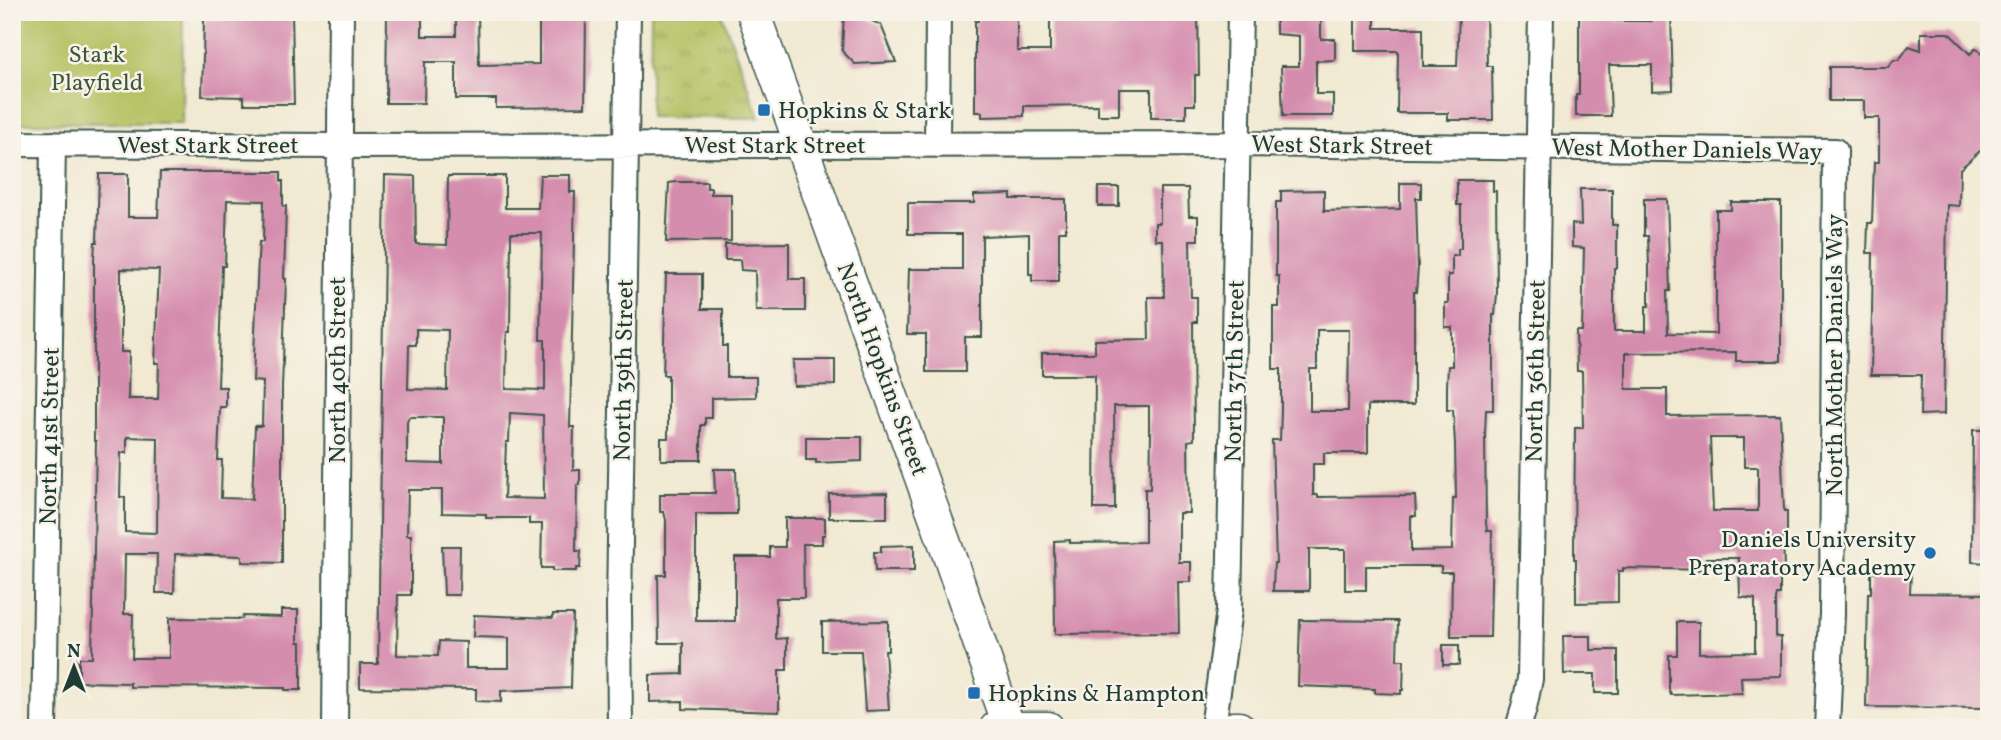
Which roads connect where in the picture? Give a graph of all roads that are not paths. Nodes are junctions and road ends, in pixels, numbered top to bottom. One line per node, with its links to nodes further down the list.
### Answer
1 (341, 12): 13 (street, North 40th Street)
2 (628, 12): 10 (street, North 39th Street)
3 (753, 12): 11 (main road, North Hopkins Street)
4 (938, 12): 12 (street)
5 (1240, 12): 9 (street, North 37th Street)
6 (1541, 12): 14 (street, North 36th Street)
7 (12, 144): 8 (street, West Stark Street)
8 (53, 144): 13 (street, West Stark Street); 16 (street, North 41st Street)
9 (1238, 144): 12 (street, West Stark Street); 14 (street, West Stark Street); 22 (street, North 37th Street)
10 (626, 145): 11 (street, West Stark Street); 13 (street, West Stark Street); 18 (street, North 39th Street)
11 (802, 145): 12 (street, West Stark Street); 20 (main road, North Hopkins Street)
12 (937, 145)
13 (338, 146): 17 (street, North 40th Street)
14 (1539, 147): 15 (street, West Mother Daniels Way); 25 (street, North 36th Street)
15 (1835, 151): 26 (street, North Mother Daniels Way)
16 (44, 728)
17 (335, 728)
18 (620, 728)
19 (996, 728): 20 (main road)
20 (1009, 728): 21 (main road)
21 (1048, 728)
22 (1213, 728)
23 (1234, 728): 24 (main road)
24 (1239, 728)
25 (1518, 728)
26 (1827, 728)

